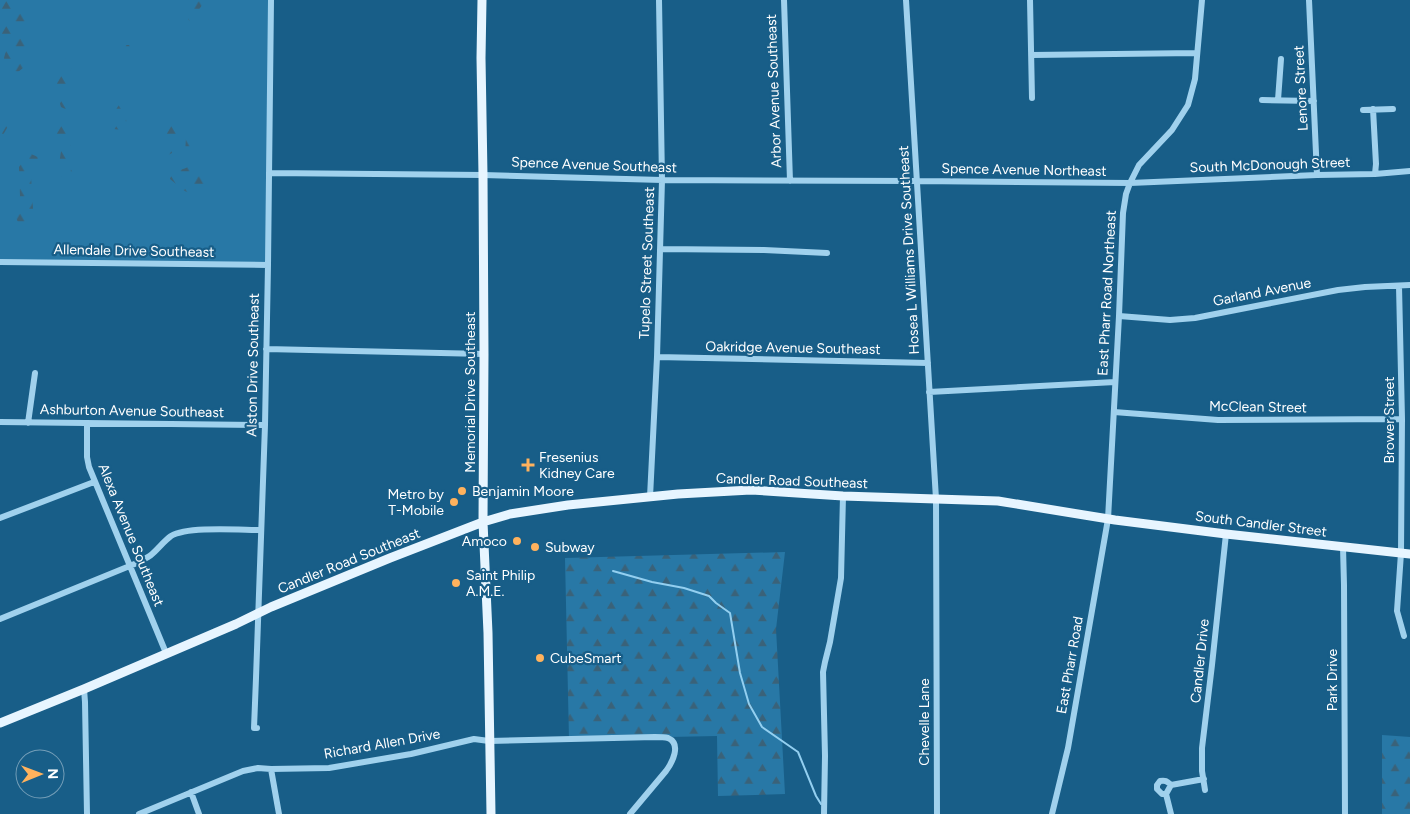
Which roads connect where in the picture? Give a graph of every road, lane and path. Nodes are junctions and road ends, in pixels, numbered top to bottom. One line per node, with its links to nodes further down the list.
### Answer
1 (271, 0): 20 (street, Alston Drive Southeast)
2 (482, 0): 22 (main road, Memorial Drive Southeast)
3 (659, 0): 24 (street, Tupelo Street Southeast)
4 (784, 0): 25 (street, Arbor Avenue Southeast)
5 (906, 0): 26 (street, Hosea L Williams Drive Southeast)
6 (1030, 0): 10 (street)
7 (1202, 0): 9 (street, East Pharr Road Northeast)
8 (1309, 0): 15 (street, Lenore Street)
9 (1197, 53): 10 (street); 27 (street, East Pharr Road Northeast)
10 (1032, 55): 12 (street)
11 (1281, 59): 14 (street)
12 (1032, 98)
13 (1262, 100): 14 (street)
14 (1278, 100): 15 (street)
15 (1314, 101): 23 (street, Lenore Street)
16 (1393, 109): 18 (street)
17 (1363, 110): 18 (street)
18 (1373, 110): 21 (street)
19 (1410, 171): 21 (street, South McDonough Street)
20 (270, 173): 22 (street, Spence Avenue Southeast); 31 (street, Alston Drive Southeast)
21 (1375, 174): 23 (street, South McDonough Street)
22 (484, 175): 24 (street, Spence Avenue Southeast); 36 (main road, Memorial Drive Southeast)
23 (1316, 175): 27 (street, South McDonough Street)
24 (662, 180): 25 (street, Spence Avenue Southeast); 28 (street, Tupelo Street Southeast)
25 (790, 181): 26 (street, Spence Avenue Southeast)
26 (917, 181): 27 (street, Spence Avenue Northeast); 38 (street, Hosea L Williams Drive Southeast)
27 (1130, 184): 34 (street, East Pharr Road Northeast)
28 (660, 249): 29 (street); 37 (street, Tupelo Street Southeast)
29 (827, 253)
30 (0, 262): 31 (street, Allendale Drive Southeast)
31 (268, 264): 35 (street, Alston Drive Southeast)
32 (1410, 284): 33 (street, Garland Avenue)
33 (1399, 286): 34 (street, Garland Avenue); 43 (street, Brower Street)
34 (1119, 316): 40 (street, East Pharr Road Northeast)
35 (266, 349): 36 (street); 47 (street, Alston Drive Southeast)
36 (484, 354): 54 (main road, Memorial Drive Southeast)
37 (657, 357): 38 (street, Oakridge Avenue Southeast); 50 (street, Tupelo Street Southeast)
38 (928, 363): 41 (street, Hosea L Williams Drive Southeast)
39 (36, 373): 45 (street)
40 (1115, 382): 41 (street); 42 (street, East Pharr Road Northeast)
41 (929, 392): 51 (street, Hosea L Williams Drive Southeast)
42 (1114, 412): 43 (street, McClean Street); 53 (street, East Pharr Road Northeast)
43 (1402, 419): 58 (street, Brower Street)
44 (0, 422): 45 (street, Ashburton Avenue Southeast)
45 (28, 423): 46 (street, Ashburton Avenue Southeast)
46 (87, 423): 47 (street, Ashburton Avenue Southeast); 48 (street, Alexa Avenue Southeast)
47 (265, 425): 55 (street, Alston Drive Southeast)
48 (94, 482): 52 (street); 59 (street, Alexa Avenue Southeast)
49 (843, 496): 50 (main road, Candler Road Southeast); 51 (main road, Candler Road Southeast); 80 (street)
50 (650, 497): 54 (main road, Candler Road Southeast)
51 (936, 499): 53 (main road, Candler Road Southeast); 81 (street, Chevelle Lane)
52 (0, 518)
53 (1108, 519): 56 (main road, South Candler Street); 82 (street, East Pharr Road)
54 (482, 522): 60 (main road, Candler Road Southeast); 67 (main road, Memorial Drive Southeast)
55 (262, 530): 59 (street); 60 (street, Alston Drive Southeast)
56 (1226, 534): 57 (main road, South Candler Street); 69 (street, Candler Drive)
57 (1343, 547): 58 (main road, South Candler Street); 84 (street, Park Drive)
58 (1405, 554): 62 (street, Brower Street)
59 (130, 566): 61 (street); 63 (street, Alexa Avenue Southeast)
60 (258, 612): 63 (main road, Candler Road Southeast); 66 (street, Alston Drive Southeast)
61 (0, 620)
62 (1404, 636)
63 (166, 653): 64 (main road, Candler Road Southeast)
64 (84, 689): 65 (main road, Candler Road Southeast); 74 (street)
65 (0, 723)
66 (257, 728)
67 (489, 741): 68 (street, Richard Allen Drive); 78 (main road, Memorial Drive Southeast); 79 (street, Richard Allen Drive)
68 (271, 769): 72 (street, Richard Allen Drive); 77 (street)
69 (1204, 780): 70 (street); 71 (street, Candler Drive)
70 (1171, 785): 73 (street); 73 (street)
71 (1205, 790)
72 (191, 792): 75 (street, Richard Allen Drive); 76 (street)
73 (1166, 794): 83 (street)
74 (86, 814)
75 (139, 814)
76 (199, 814)
77 (278, 814)
78 (491, 814)
79 (630, 814)
80 (824, 814)
81 (937, 814)
82 (1052, 814)
83 (1172, 814)
84 (1344, 814)

